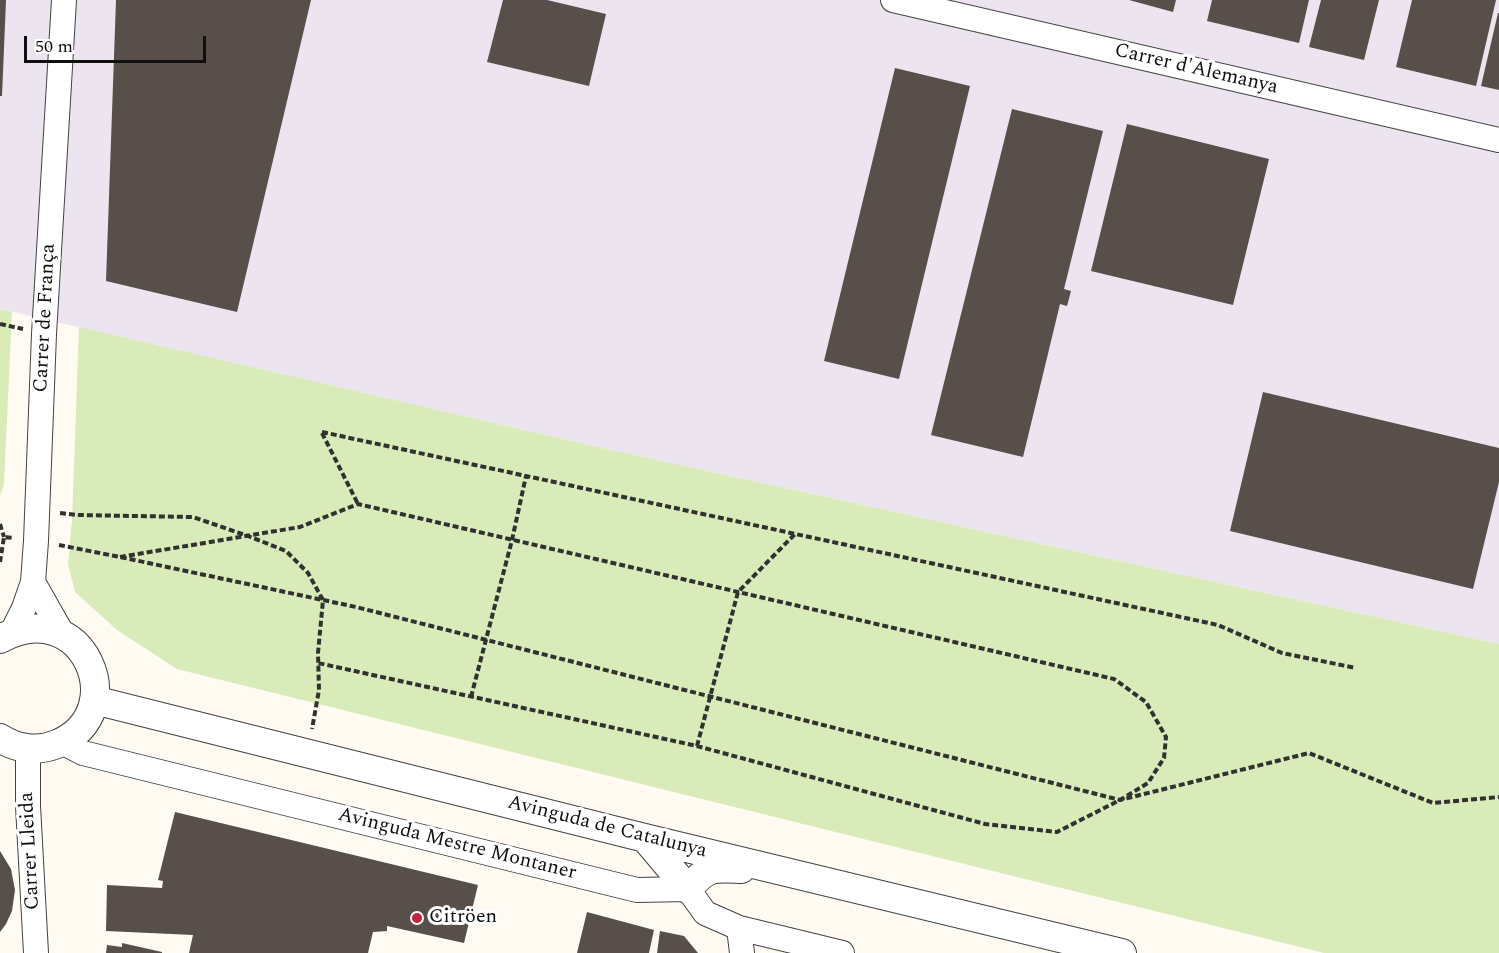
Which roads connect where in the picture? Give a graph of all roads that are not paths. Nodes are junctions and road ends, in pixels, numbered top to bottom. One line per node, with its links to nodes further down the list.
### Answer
1 (64, 0): 4 (street, Carrer de França)
2 (893, 0): 3 (street, Carrer d'Alemanya)
3 (1499, 140)
4 (33, 582): 5 (street); 6 (street, Carrer de França)
5 (63, 635): 6 (street); 7 (street)
6 (6, 636)
7 (94, 700): 9 (street); 11 (street, Avinguda de Catalunya)
8 (0, 738): 10 (street)
9 (62, 742): 10 (street); 13 (street, Avinguda Mestre Montaner)
10 (28, 749): 15 (street, Carrer Lleida)
11 (645, 838): 12 (street, Avinguda de Catalunya); 13 (street)
12 (773, 869): 13 (street); 18 (street, Avinguda de Catalunya)
13 (688, 889): 14 (street)
14 (739, 928): 16 (street); 17 (street)
15 (36, 953)
16 (742, 953)
17 (842, 953)
18 (1122, 953)

